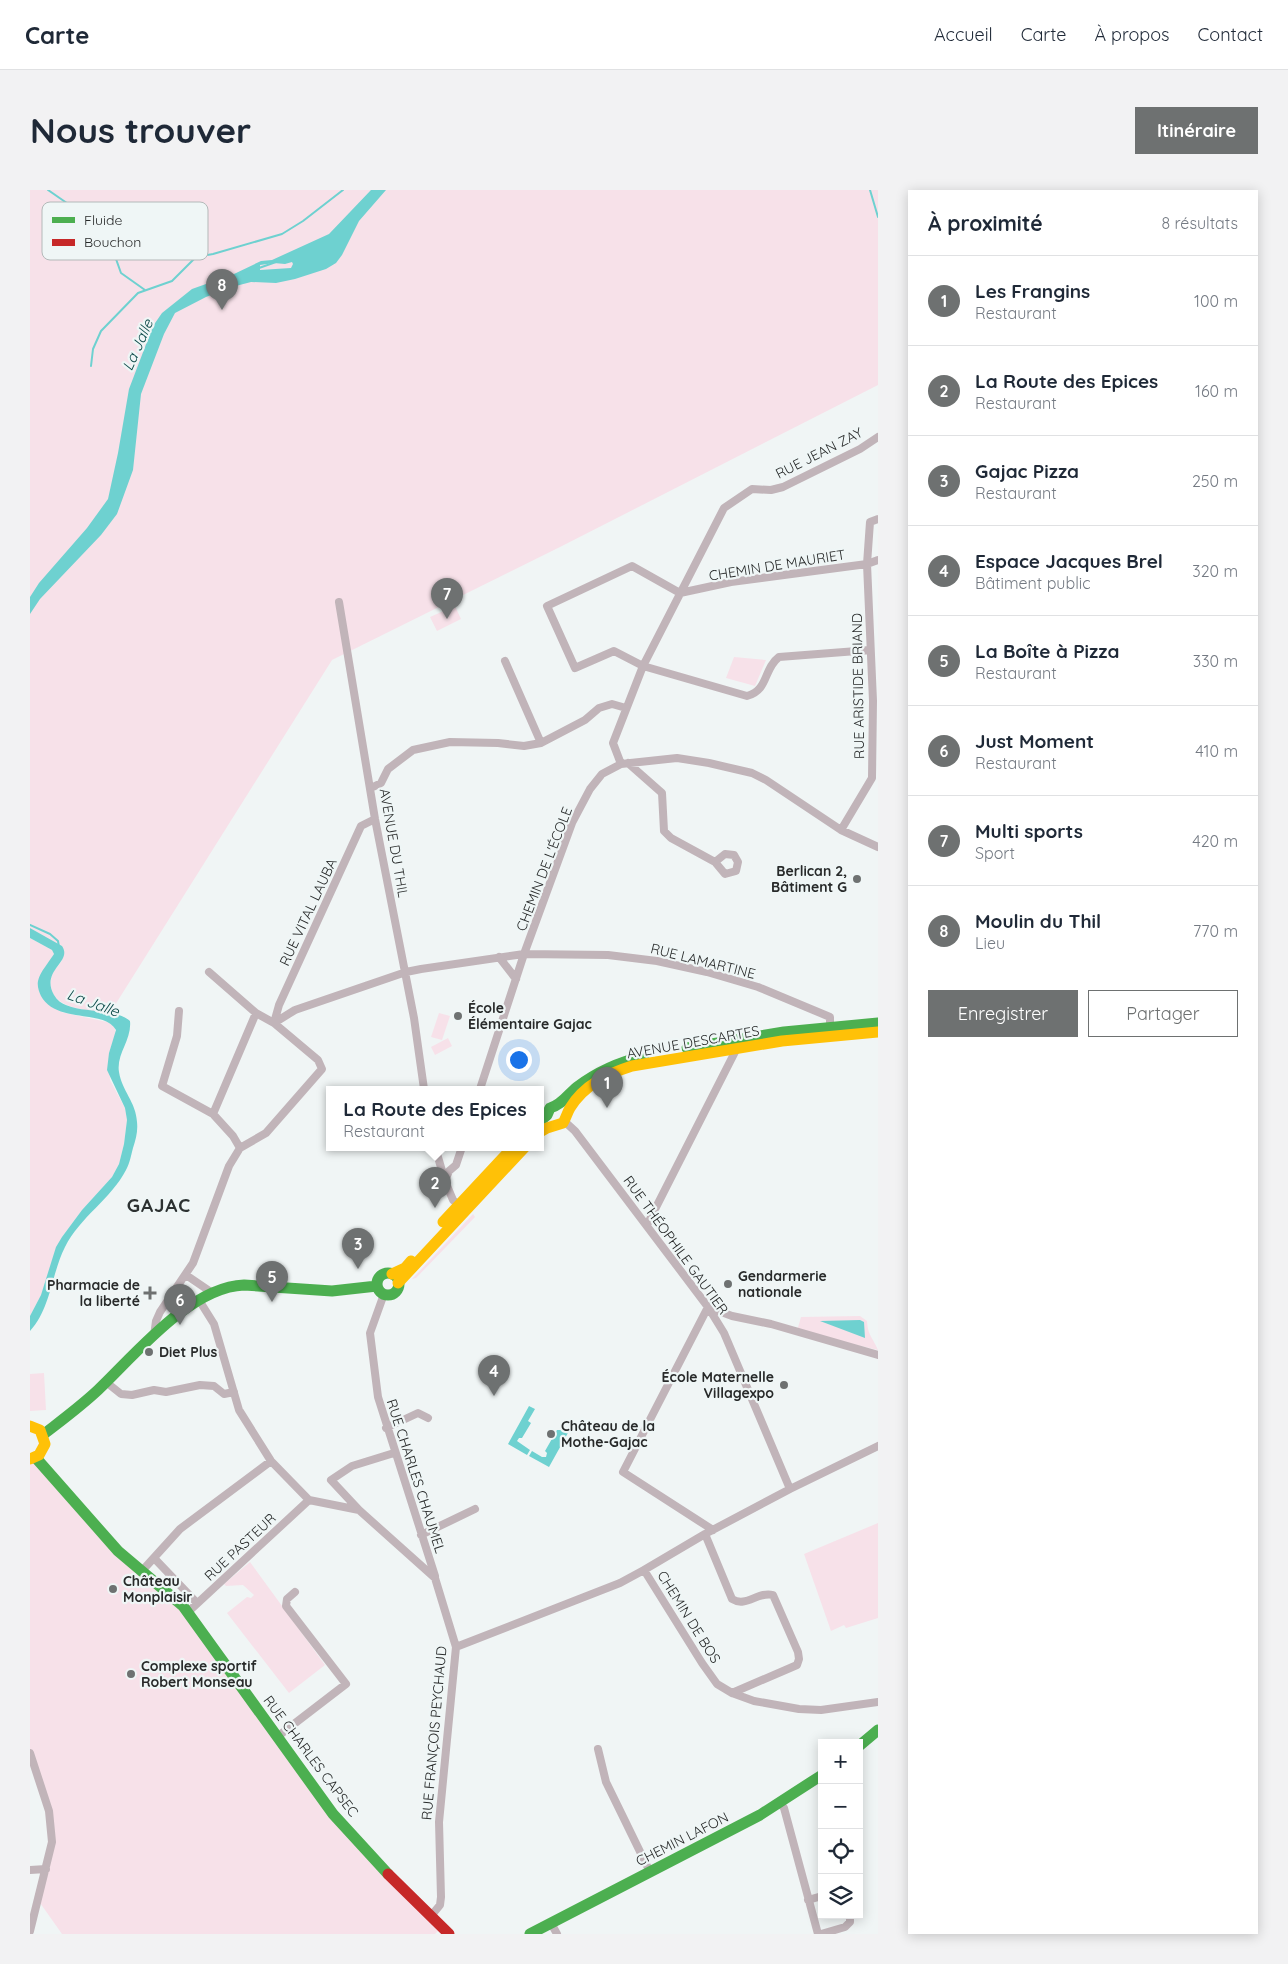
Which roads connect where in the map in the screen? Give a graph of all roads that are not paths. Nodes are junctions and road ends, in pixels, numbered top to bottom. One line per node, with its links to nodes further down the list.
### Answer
1 (878, 437): 5 (street, RUE JEAN ZAY)
2 (878, 519): 4 (street, RUE ARISTIDE BRIAND)
3 (878, 560): 4 (street, CHEMIN DE MAURIET)
4 (867, 564): 5 (street, CHEMIN DE MAURIET); 7 (street, RUE ARISTIDE BRIAND)
5 (680, 594): 9 (street); 9 (street)
6 (339, 602): 14 (street, AVENUE DU THIL)
7 (870, 650): 9 (street); 13 (street, RUE ARISTIDE BRIAND)
8 (504, 661): 11 (street)
9 (644, 666): 10 (street)
10 (626, 708): 11 (street); 12 (street)
11 (541, 743): 14 (street)
12 (624, 764): 16 (street); 18 (street); 19 (street, CHEMIN DE L'ÉCOLE)
13 (875, 778): 16 (street, RUE ARISTIDE BRIAND)
14 (371, 788): 15 (street, AVENUE DU THIL)
15 (375, 818): 22 (street, AVENUE DU THIL); 26 (street, RUE VITAL LAUBA)
16 (842, 830): 17 (street)
17 (878, 847)
18 (715, 862)
19 (524, 954): 20 (street, RUE LAMARTINE); 23 (street, CHEMIN DE L'ÉCOLE); 28 (street, RUE LAMARTINE)
20 (499, 957): 22 (street, RUE LAMARTINE); 23 (street)
21 (209, 972): 25 (street)
22 (406, 972): 26 (street, RUE LAMARTINE); 31 (street, AVENUE DU THIL)
23 (516, 980): 32 (street, CHEMIN DE L'ÉCOLE)
24 (179, 1011): 34 (street)
25 (256, 1013): 26 (street); 34 (street)
26 (274, 1023): 37 (street)
27 (878, 1023): 28 (main road, AVENUE DESCARTES)
28 (830, 1026): 33 (main road, AVENUE DESCARTES)
29 (878, 1032): 30 (main road, AVENUE DESCARTES)
30 (737, 1048): 35 (main road, AVENUE DESCARTES); 44 (street)
31 (424, 1086)
32 (481, 1086)
33 (557, 1106): 35 (main road); 36 (main road, AVENUE DESCARTES)
34 (213, 1114): 37 (street)
35 (565, 1118): 36 (main road, AVENUE DESCARTES); 44 (street, RUE THÉOPHILE GAUTIER)
36 (546, 1120)
37 (240, 1148): 45 (street)
38 (436, 1151): 42 (street)
39 (461, 1151): 42 (street)
40 (511, 1151): 43 (main road)
41 (521, 1151): 43 (main road)
42 (445, 1181): 43 (street)
43 (461, 1208): 46 (main road)
44 (647, 1225): 50 (street, RUE THÉOPHILE GAUTIER)
45 (186, 1274): 48 (street); 51 (street)
46 (395, 1278): 47 (main road); 47 (main road)
47 (381, 1290): 48 (main road); 57 (street, RUE CHARLES CHAUMEL)
48 (211, 1292): 49 (main road)
49 (199, 1300): 51 (main road); 54 (street)
50 (708, 1306): 52 (street); 63 (street, RUE THÉOPHILE GAUTIER); 67 (street)
51 (154, 1337): 53 (main road)
52 (878, 1355)
53 (106, 1382): 54 (street); 58 (main road)
54 (234, 1392): 62 (street)
55 (428, 1418): 57 (street)
56 (30, 1426): 58 (main road)
57 (386, 1428): 60 (street, RUE CHARLES CHAUMEL)
58 (44, 1434): 61 (main road)
59 (878, 1446): 63 (street)
60 (394, 1454): 66 (street); 69 (street, RUE CHARLES CHAUMEL)
61 (33, 1458): 72 (main road, RUE CHARLES CAPSEC)
62 (271, 1461): 64 (street); 70 (street)
63 (790, 1489): 67 (street)
64 (309, 1500): 66 (street); 75 (street, RUE PASTEUR)
65 (475, 1509): 69 (street)
66 (359, 1510): 73 (street)
67 (713, 1530): 68 (street)
68 (705, 1534): 71 (street); 78 (street)
69 (421, 1535): 73 (street, RUE CHARLES CHAUMEL)
70 (154, 1558): 72 (street); 75 (street)
71 (644, 1570): 77 (street, CHEMIN DE BOS); 78 (street, CHEMIN DE BOS)
72 (141, 1572): 76 (main road, RUE CHARLES CAPSEC)
73 (435, 1578): 77 (street, RUE FRANÇOIS PEYCHAUD)
74 (295, 1592): 81 (street)
75 (197, 1603): 76 (street, RUE PASTEUR)
76 (188, 1612): 81 (main road, RUE CHARLES CAPSEC)
77 (456, 1647): 92 (street, RUE FRANÇOIS PEYCHAUD)
78 (732, 1693): 79 (street, CHEMIN DE BOS)
79 (878, 1702)
80 (878, 1730): 82 (main road)
81 (277, 1737): 92 (main road, RUE CHARLES CAPSEC)
82 (863, 1743)
83 (598, 1749): 89 (street)
84 (30, 1754): 87 (street)
85 (818, 1778): 86 (main road, CHEMIN LAFON)
86 (780, 1803): 89 (main road, CHEMIN LAFON); 91 (street)
87 (46, 1869): 88 (street); 95 (street)
88 (30, 1870)
89 (650, 1872): 94 (main road, CHEMIN LAFON)
90 (818, 1897): 91 (street)
91 (808, 1900): 99 (street)
92 (431, 1916): 96 (main road, RUE CHARLES CAPSEC)
93 (850, 1919): 99 (street)
94 (551, 1923): 97 (main road, CHEMIN LAFON); 98 (street)
95 (30, 1931)
96 (449, 1934)
97 (530, 1934)
98 (558, 1934)
99 (819, 1934)

